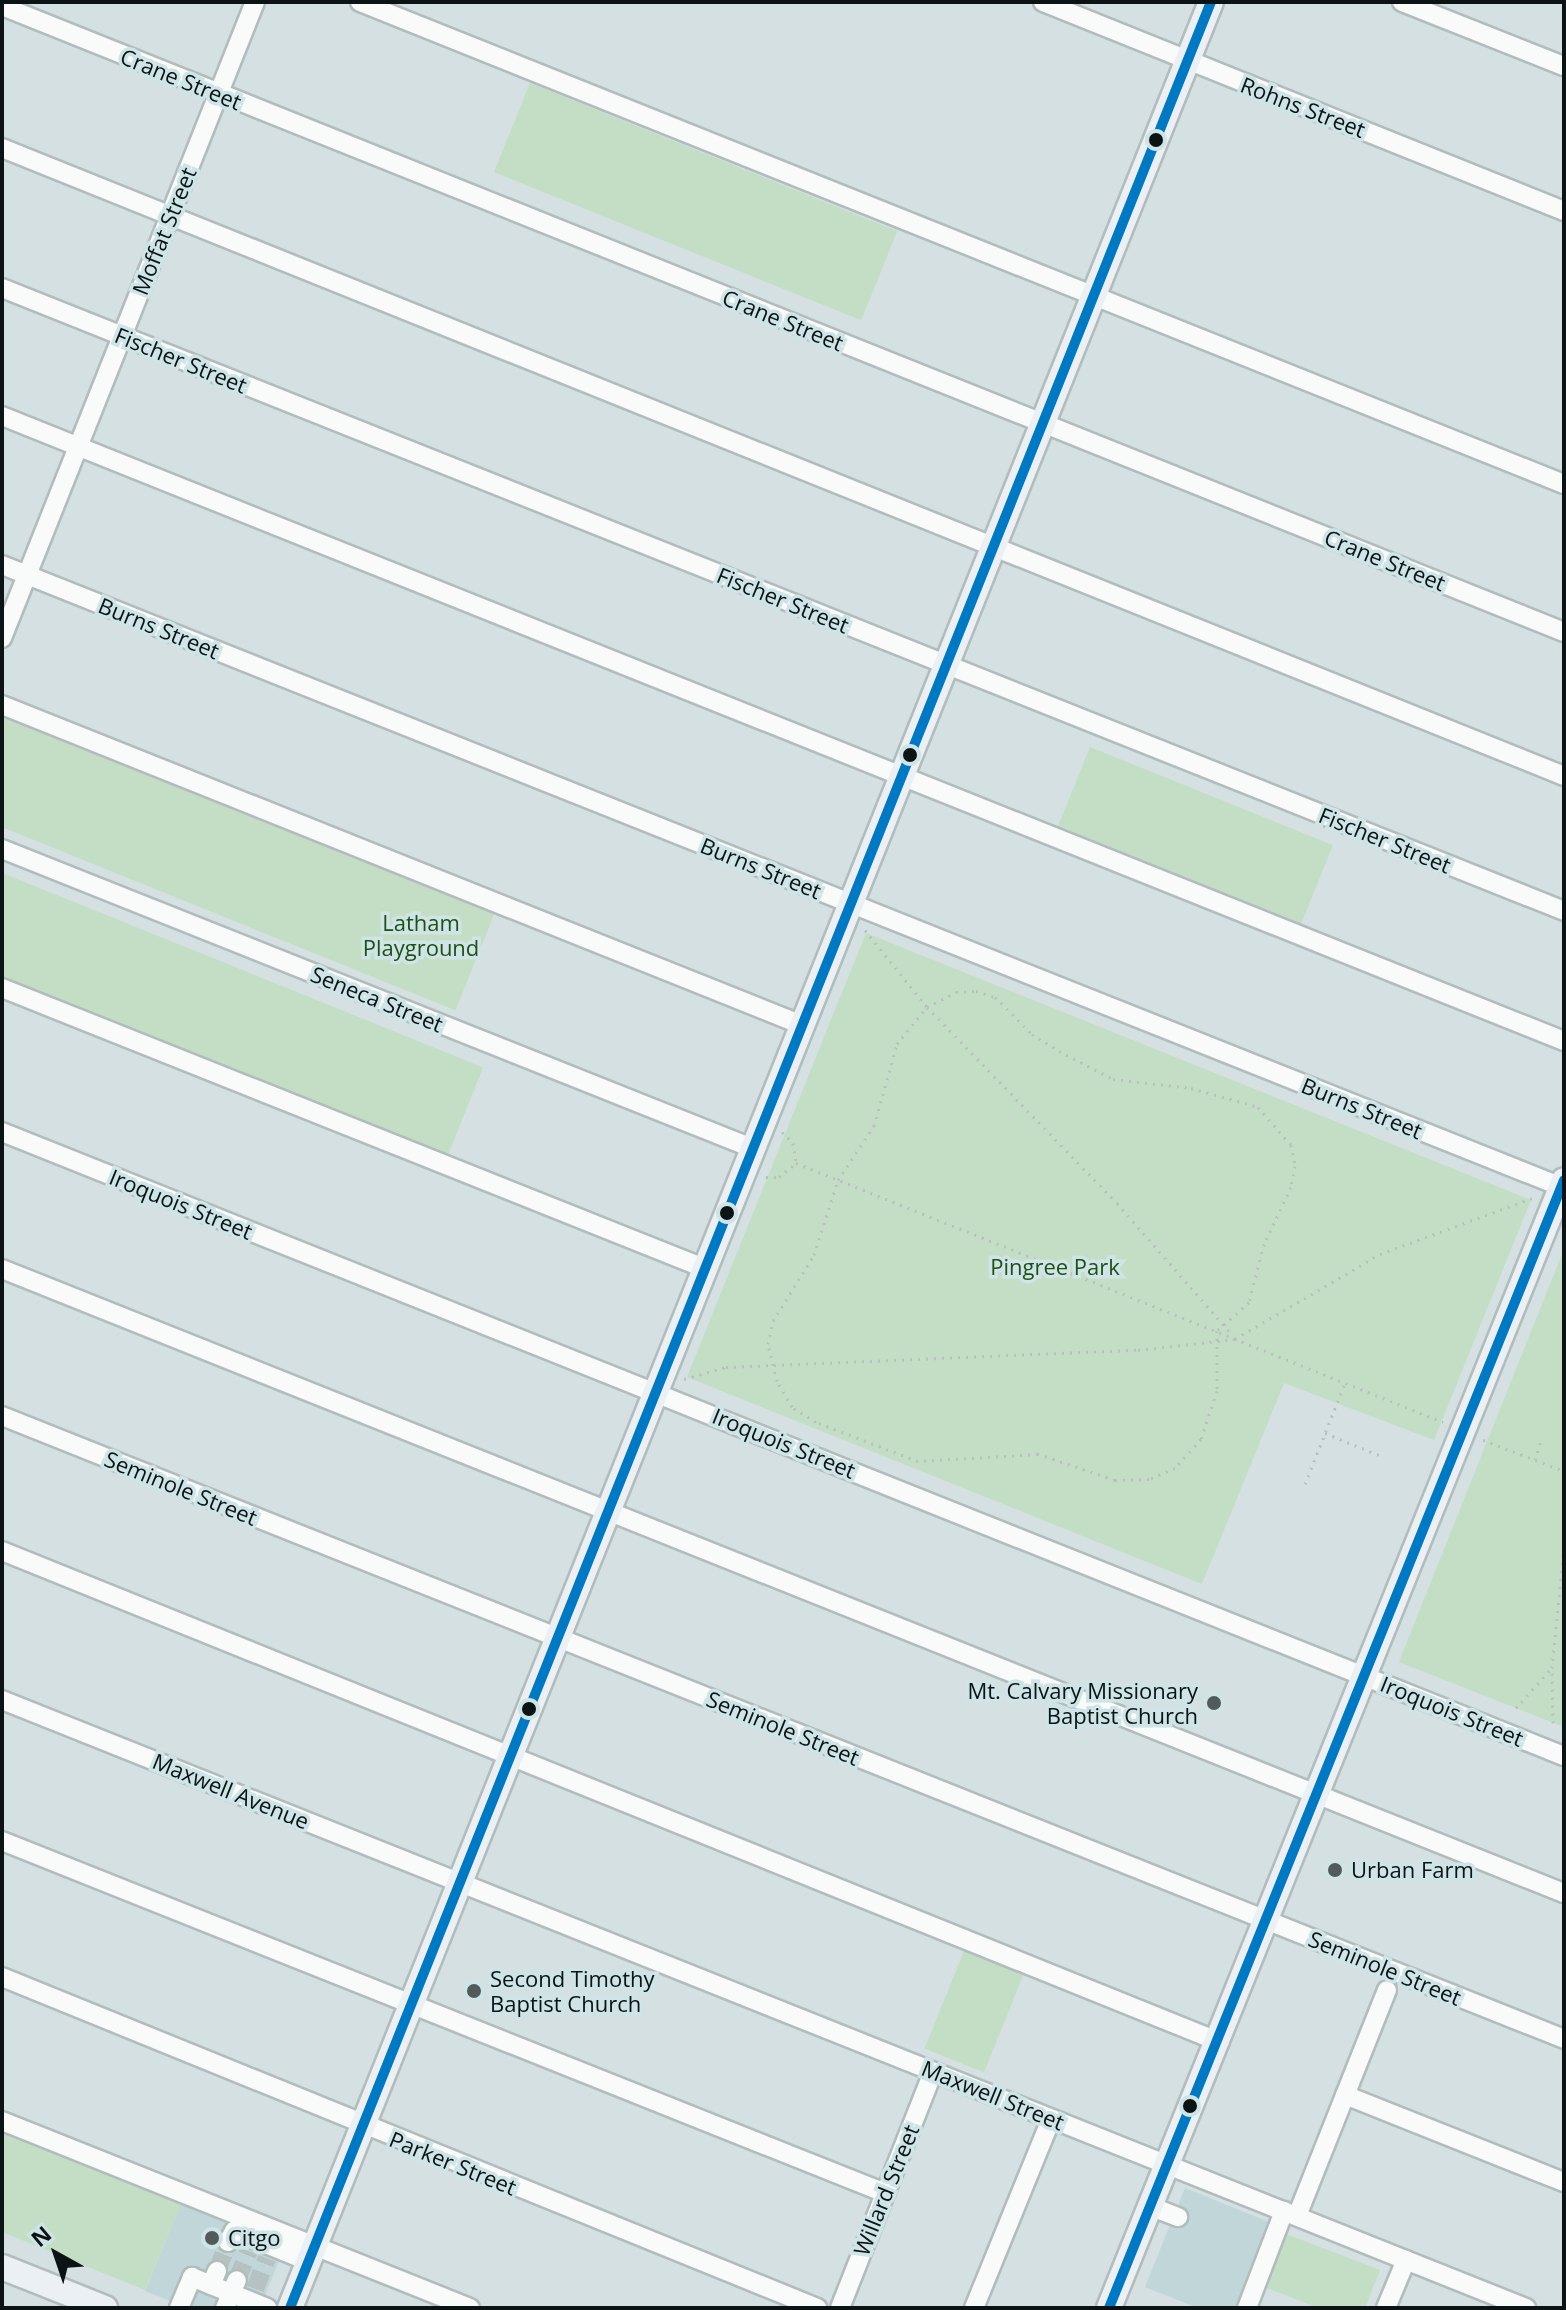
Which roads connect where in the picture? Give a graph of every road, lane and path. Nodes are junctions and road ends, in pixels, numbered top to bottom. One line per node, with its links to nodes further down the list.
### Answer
1 (255, 2): 10 (street, Moffat Street)
2 (360, 2): 7 (street)
3 (1043, 2): 8 (street, Rohns Street)
4 (1211, 2): 8 (main road)
5 (1402, 2): 9 (street)
6 (2, 6): 10 (street, Crane Street)
7 (397, 9): 15 (street)
8 (1187, 61): 12 (street, Rohns Street); 15 (main road)
9 (1564, 66)
10 (218, 94): 13 (street, Moffat Street); 18 (street, Crane Street)
11 (2, 148): 13 (street)
12 (1564, 211)
13 (170, 215): 16 (street, Moffat Street); 21 (street)
14 (2, 288): 16 (street, Fischer Street)
15 (1092, 298): 18 (main road); 20 (street)
16 (122, 336): 19 (street, Moffat Street); 26 (street, Fischer Street)
17 (2, 416): 19 (street)
18 (1042, 423): 21 (main road); 24 (street, Crane Street)
19 (78, 446): 23 (street, Moffat Street); 28 (street)
20 (1564, 484)
21 (993, 547): 26 (main road); 29 (street)
22 (2, 565): 23 (street, Burns Street)
23 (27, 575): 25 (street, Moffat Street); 31 (street, Burns Street)
24 (1564, 632)
25 (2, 638)
26 (946, 665): 28 (main road); 32 (street, Fischer Street)
27 (2, 705): 36 (street)
28 (902, 774): 31 (main road); 37 (street)
29 (1564, 776)
30 (2, 849): 40 (street, Seneca Street)
31 (850, 904): 36 (main road); 44 (street, Burns Street)
32 (1564, 911)
33 (864, 930): 35 (path)
34 (2, 988): 46 (street)
35 (927, 1007): 43 (path); 48 (path); 48 (path)
36 (802, 1025): 40 (main road)
37 (1564, 1041)
38 (2, 1132): 55 (street, Iroquois Street)
39 (782, 1132): 41 (path)
40 (752, 1148): 46 (main road)
41 (796, 1163): 42 (path); 43 (path)
42 (764, 1177)
43 (838, 1180): 49 (path); 52 (path)
44 (1563, 1185): 70 (main road)
45 (1533, 1197): 50 (path)
46 (704, 1268): 55 (main road)
47 (2, 1269): 65 (street)
48 (1224, 1325): 49 (path); 50 (path)
49 (1217, 1331): 50 (path); 51 (path)
50 (1235, 1339): 51 (path); 54 (path)
51 (1218, 1341): 52 (path); 52 (path)
52 (773, 1364): 53 (path)
53 (684, 1379)
54 (1345, 1383): 57 (path); 58 (path)
55 (655, 1392): 65 (main road); 70 (street, Iroquois Street)
56 (2, 1416): 68 (street, Seminole Street)
57 (1443, 1422)
58 (1325, 1433): 61 (path); 64 (path)
59 (1542, 1437): 62 (path)
60 (1483, 1440): 62 (path)
61 (1381, 1456)
62 (1535, 1460): 63 (path)
63 (1564, 1471)
64 (1305, 1484)
65 (607, 1513): 68 (main road); 76 (street)
66 (1564, 1548): 69 (path)
67 (2, 1551): 75 (street)
68 (557, 1638): 75 (main road); 80 (street, Seminole Street)
69 (1552, 1668): 72 (path); 73 (path)
70 (1366, 1677): 74 (street, Iroquois Street); 76 (main road)
71 (2, 1700): 78 (street, Maxwell Avenue)
72 (1516, 1708)
73 (1553, 1723)
74 (1564, 1756)
75 (510, 1757): 78 (main road); 85 (street)
76 (1319, 1796): 79 (street); 80 (main road)
77 (2, 1841): 83 (street)
78 (460, 1882): 83 (main road); 86 (street, Maxwell Street)
79 (1564, 1893)
80 (1269, 1921): 84 (street, Seminole Street); 85 (main road)
81 (2, 1977): 90 (street, Parker Street)
82 (1387, 1990): 87 (street)
83 (410, 2007): 90 (main road); 93 (street)
84 (1564, 2039)
85 (1220, 2042): 91 (main road)
86 (933, 2072): 88 (street, Maxwell Street); 93 (street, Willard Street)
87 (1345, 2095): 92 (street); 95 (street)
88 (1051, 2119): 91 (street, Maxwell Street); 110 (street)
89 (2, 2121): 98 (street)
90 (362, 2126): 98 (main road); 108 (street, Parker Street)
91 (1169, 2165): 94 (main road); 95 (street, Maxwell Street)
92 (1564, 2182)
93 (885, 2193): 109 (street, Willard Street)
94 (1152, 2207): 96 (street); 111 (main road)
95 (1290, 2214): 99 (street, Maxwell Street); 112 (street)
96 (1178, 2217)
97 (228, 2242): 98 (street)
98 (311, 2254): 106 (main road); 107 (street)
99 (1406, 2260): 104 (street, Maxwell Street); 113 (street)
100 (2, 2267): 105 (main road)
101 (231, 2294): 102 (street); 103 (street)
102 (257, 2299)
103 (186, 2306)
104 (1523, 2307)
105 (105, 2308)
106 (290, 2308)
107 (470, 2308)
108 (817, 2308)
109 (840, 2308)
110 (974, 2308)
111 (1109, 2308)
112 (1247, 2308)
113 (1386, 2308)

